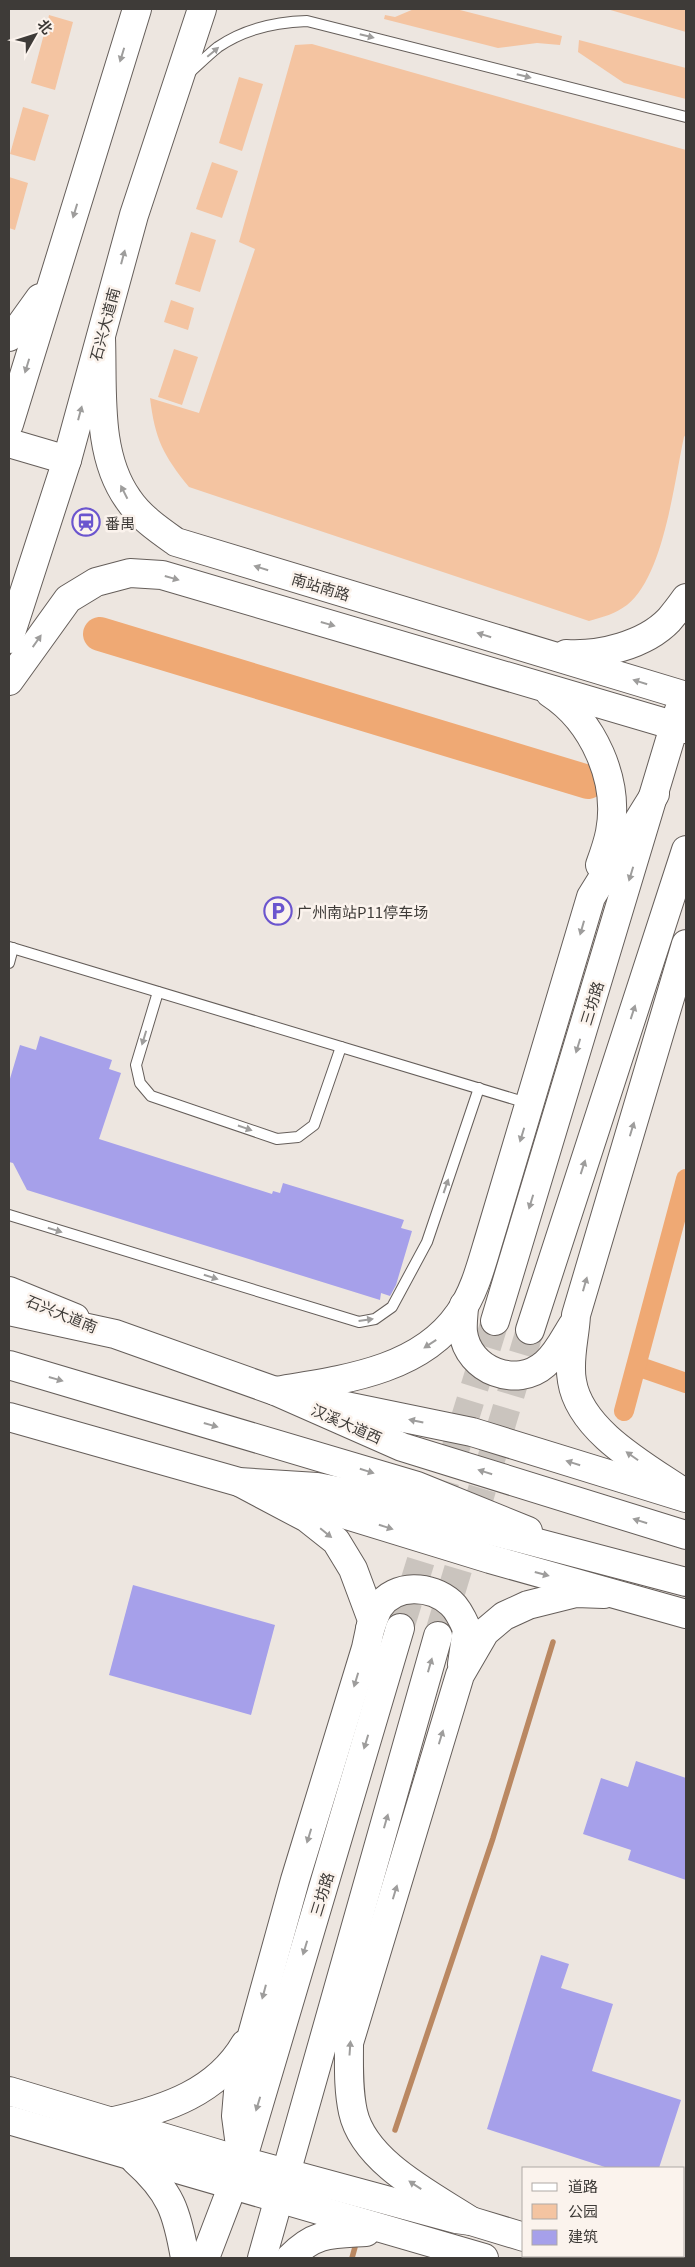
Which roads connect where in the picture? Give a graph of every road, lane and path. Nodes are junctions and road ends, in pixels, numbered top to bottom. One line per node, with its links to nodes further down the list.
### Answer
1 (202, 9): 3 (main road, 石兴大道南)
2 (134, 10): 5 (main road, one-way to 5)
3 (177, 84): 4 (lane, one-way to 4); 7 (main road, 石兴大道南, one-way to 3)
4 (686, 117)
5 (54, 279): 6 (main road); 8 (main road, one-way to 8)
6 (9, 337)
7 (101, 338): 10 (main road, 石兴大道南, one-way to 7); 13 (main road, 南站南路, one-way to 7)
8 (9, 424)
9 (9, 443): 10 (main road)
10 (67, 460): 12 (main road, 石兴大道南)
11 (686, 598): 13 (main road)
12 (9, 639)
13 (539, 652): 16 (main road, 南站南路, one-way to 13)
14 (9, 680): 15 (main road, one-way to 15)
15 (521, 680): 17 (main road); 20 (main road)
16 (685, 692): 17 (main road, 三坊路)
17 (680, 728): 18 (main road, 三坊路)
18 (655, 794): 20 (main road); 33 (main road, 三坊路, one-way to 33)
19 (686, 850): 34 (main road, one-way to 19)
20 (592, 897): 27 (main road, one-way to 27)
21 (686, 944): 32 (main road, one-way to 21)
22 (11, 948): 23 (lane); 24 (lane)
23 (9, 963)
24 (158, 992): 25 (lane); 25 (lane, one-way to 25)
25 (342, 1047): 26 (lane)
26 (479, 1088): 27 (lane); 28 (lane, one-way to 26)
27 (531, 1104): 30 (main road, one-way to 30)
28 (9, 1215)
29 (9, 1291): 35 (main road, 石兴大道南)
30 (464, 1305): 32 (main road); 37 (main road, one-way to 37)
31 (9, 1311): 35 (main road, 汉溪大道西)
32 (576, 1320): 40 (main road, one-way to 32)
33 (495, 1321)
34 (530, 1330)
35 (115, 1334): 37 (main road, 汉溪大道西)
36 (9, 1365): 43 (main road, one-way to 43)
37 (275, 1391): 41 (main road, one-way to 37); 42 (main road, 汉溪大道西, one-way to 37)
38 (9, 1417): 39 (main road)
39 (239, 1482): 43 (main road); 45 (main road, one-way to 45); 48 (main road, one-way to 48)
40 (686, 1494)
41 (686, 1498)
42 (686, 1535)
43 (588, 1555): 44 (main road)
44 (686, 1582)
45 (621, 1595): 46 (main road); 50 (main road)
46 (686, 1614)
47 (400, 1628): 56 (main road, 三坊路, one-way to 56)
48 (370, 1629): 50 (main road); 51 (main road, one-way to 51)
49 (438, 1636): 57 (main road, one-way to 49)
50 (460, 1675): 60 (main road, one-way to 50)
51 (254, 2028): 54 (main road); 56 (main road)
52 (9, 2091): 54 (main road)
53 (9, 2120): 55 (main road)
54 (112, 2121): 56 (main road)
55 (130, 2156): 58 (main road); 64 (main road)
56 (242, 2160): 57 (main road); 58 (main road, 三坊路)
57 (285, 2171): 59 (main road); 60 (main road)
58 (233, 2187): 59 (main road); 65 (main road)
59 (278, 2199): 61 (main road); 66 (main road)
60 (463, 2220): 62 (main road); 63 (main road)
61 (388, 2232): 63 (main road); 67 (main road)
62 (522, 2236)
63 (454, 2249): 68 (main road)
64 (185, 2258)
65 (205, 2258)
66 (262, 2258)
67 (290, 2258)
68 (484, 2258)

